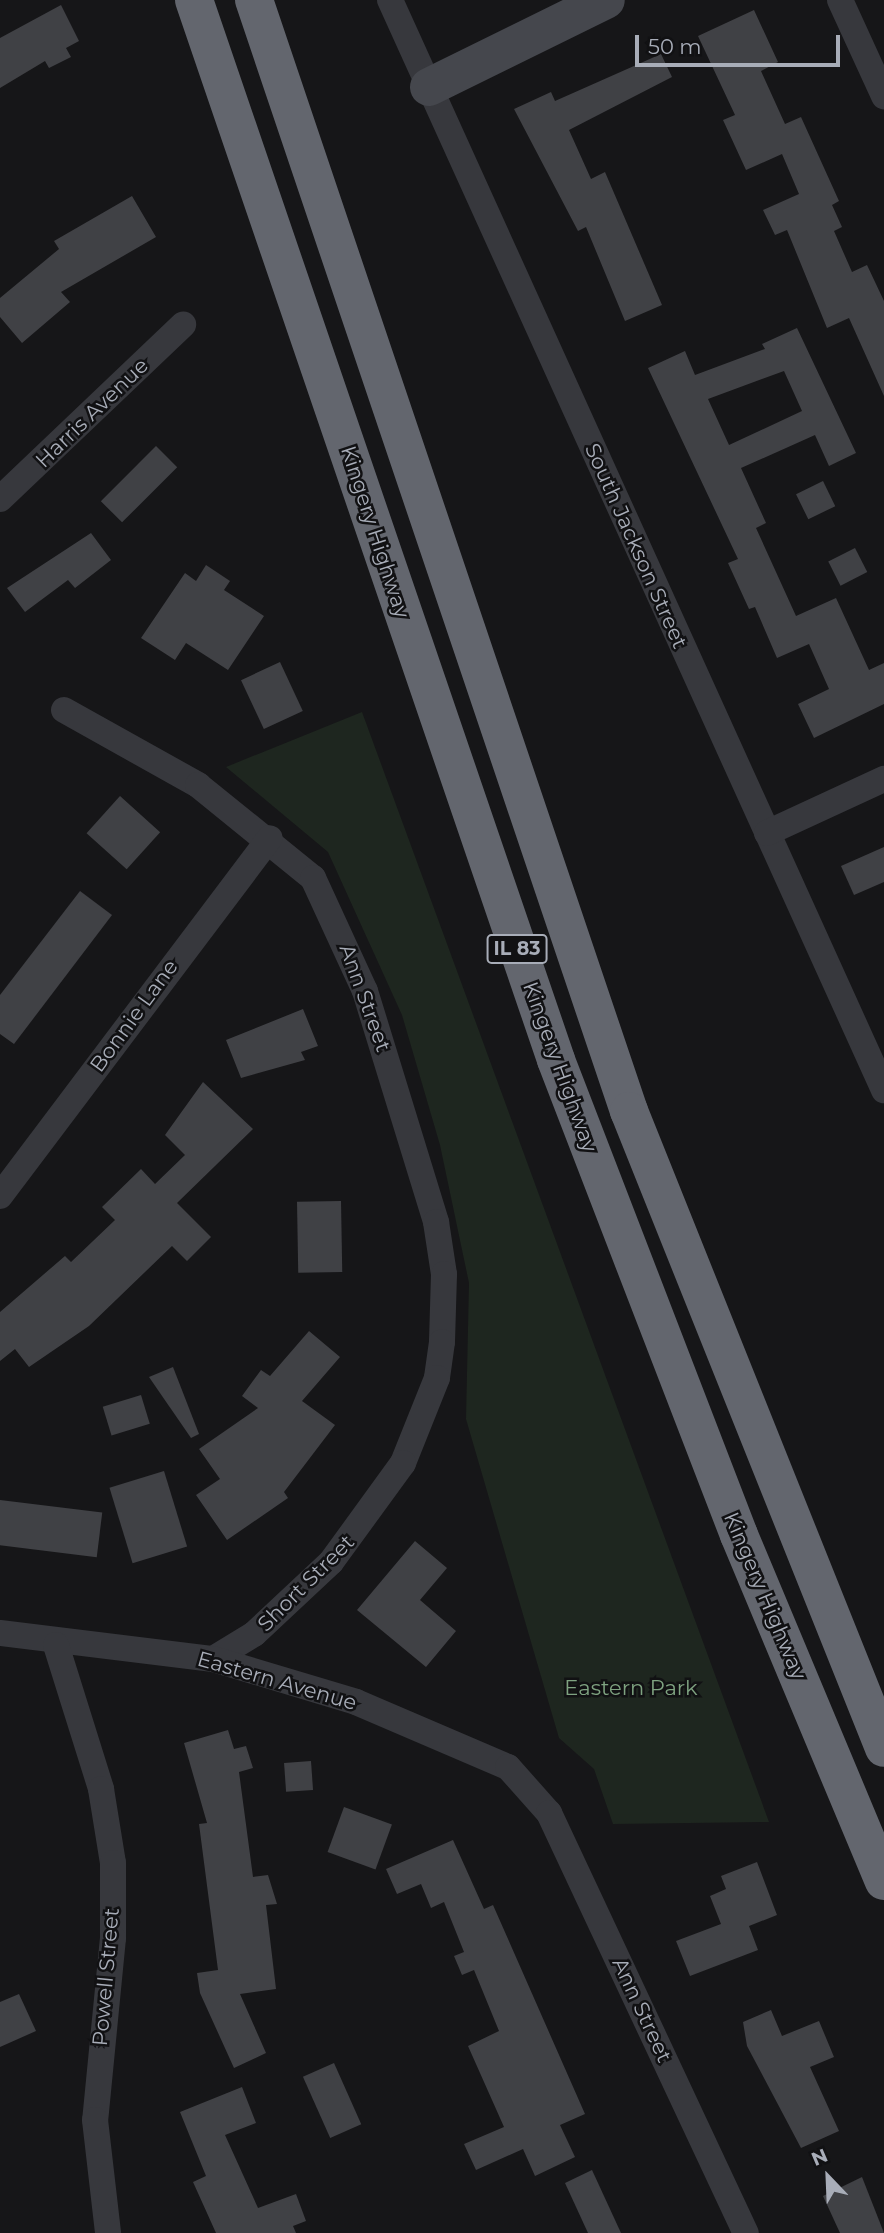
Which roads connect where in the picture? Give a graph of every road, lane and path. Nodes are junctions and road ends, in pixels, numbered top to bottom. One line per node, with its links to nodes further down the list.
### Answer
1 (194, 0): 23 (highway, Kingery Highway / IL 83)
2 (254, 0): 20 (highway, IL 83)
3 (390, 0): 6 (street, South Jackson Street)
4 (606, 0): 6 (street)
5 (840, 0): 7 (street)
6 (429, 87): 12 (street, South Jackson Street)
7 (884, 96)
8 (183, 325): 9 (street, Harris Avenue)
9 (0, 499)
10 (64, 710): 13 (street, Ann Street)
11 (884, 779): 12 (street)
12 (767, 833): 14 (street, South Jackson Street)
13 (270, 838): 15 (street, Bonnie Lane); 16 (street, Ann Street)
14 (884, 1090)
15 (0, 1196)
16 (423, 1417): 19 (street, Short Street)
17 (0, 1633): 18 (street, Eastern Avenue)
18 (56, 1645): 19 (street, Eastern Avenue); 24 (street, Powell Street)
19 (213, 1659): 22 (street, Eastern Avenue)
20 (876, 1724): 21 (highway, IL 83)
21 (884, 1748)
22 (534, 1790): 25 (street, Ann Street)
23 (884, 1881)
24 (108, 2233)
25 (747, 2233)

